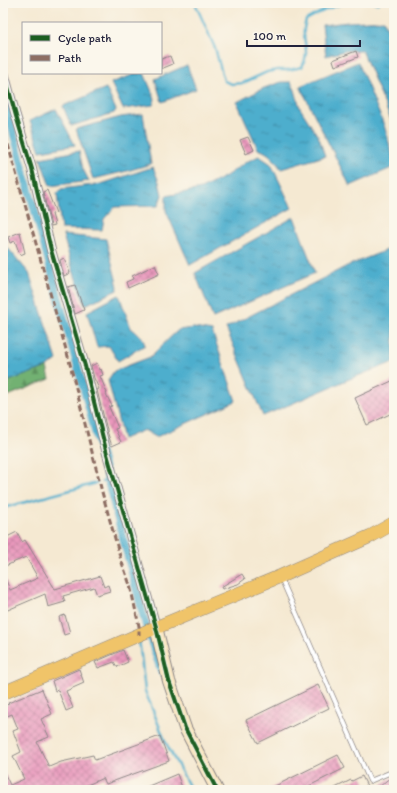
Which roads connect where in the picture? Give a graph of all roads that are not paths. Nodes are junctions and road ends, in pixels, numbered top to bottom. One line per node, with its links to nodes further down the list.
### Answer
1 (3, 69): 4 (street)
2 (394, 523): 3 (main road)
3 (280, 576): 4 (main road); 6 (lane)
4 (149, 630): 5 (main road); 7 (street)
5 (3, 693)
6 (394, 771)
7 (217, 790)

